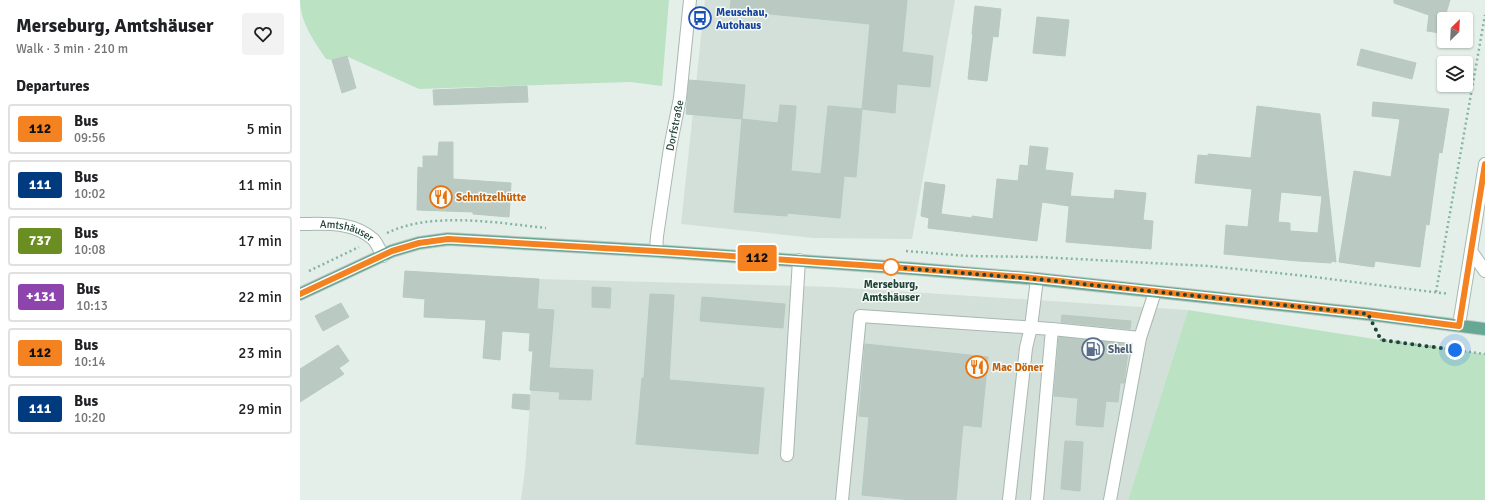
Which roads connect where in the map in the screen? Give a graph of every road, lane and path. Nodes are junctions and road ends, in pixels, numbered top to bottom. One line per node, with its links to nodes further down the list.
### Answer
1 (690, 0): 5 (street, Dorfstraße)
2 (1485, 16): 12 (path)
3 (1485, 164): 6 (street)
4 (300, 224): 7 (street, Amtshäuser)
5 (656, 251): 7 (main road, Amtshäuser); 8 (main road, Amtshäuser)
6 (1471, 251): 9 (street); 15 (street)
7 (383, 256): 13 (main road, Amtshäuser)
8 (800, 260): 10 (main road, Amtshäuser); 21 (street)
9 (1485, 271)
10 (1036, 279): 11 (main road, Amtshäuser); 16 (street)
11 (1155, 292): 14 (main road, Amtshäuser); 19 (street)
12 (1436, 292)
13 (300, 294)
14 (1368, 314): 15 (main road, Amtshäuser); 20 (path)
15 (1459, 326): 18 (main road, Amtshäuser)
16 (1031, 327): 17 (street); 22 (street); 23 (street)
17 (1052, 329): 19 (street); 24 (street)
18 (1485, 329)
19 (1140, 338): 25 (street)
20 (1485, 354)
21 (787, 455)
22 (842, 500)
23 (1009, 500)
24 (1037, 500)
25 (1110, 500)

